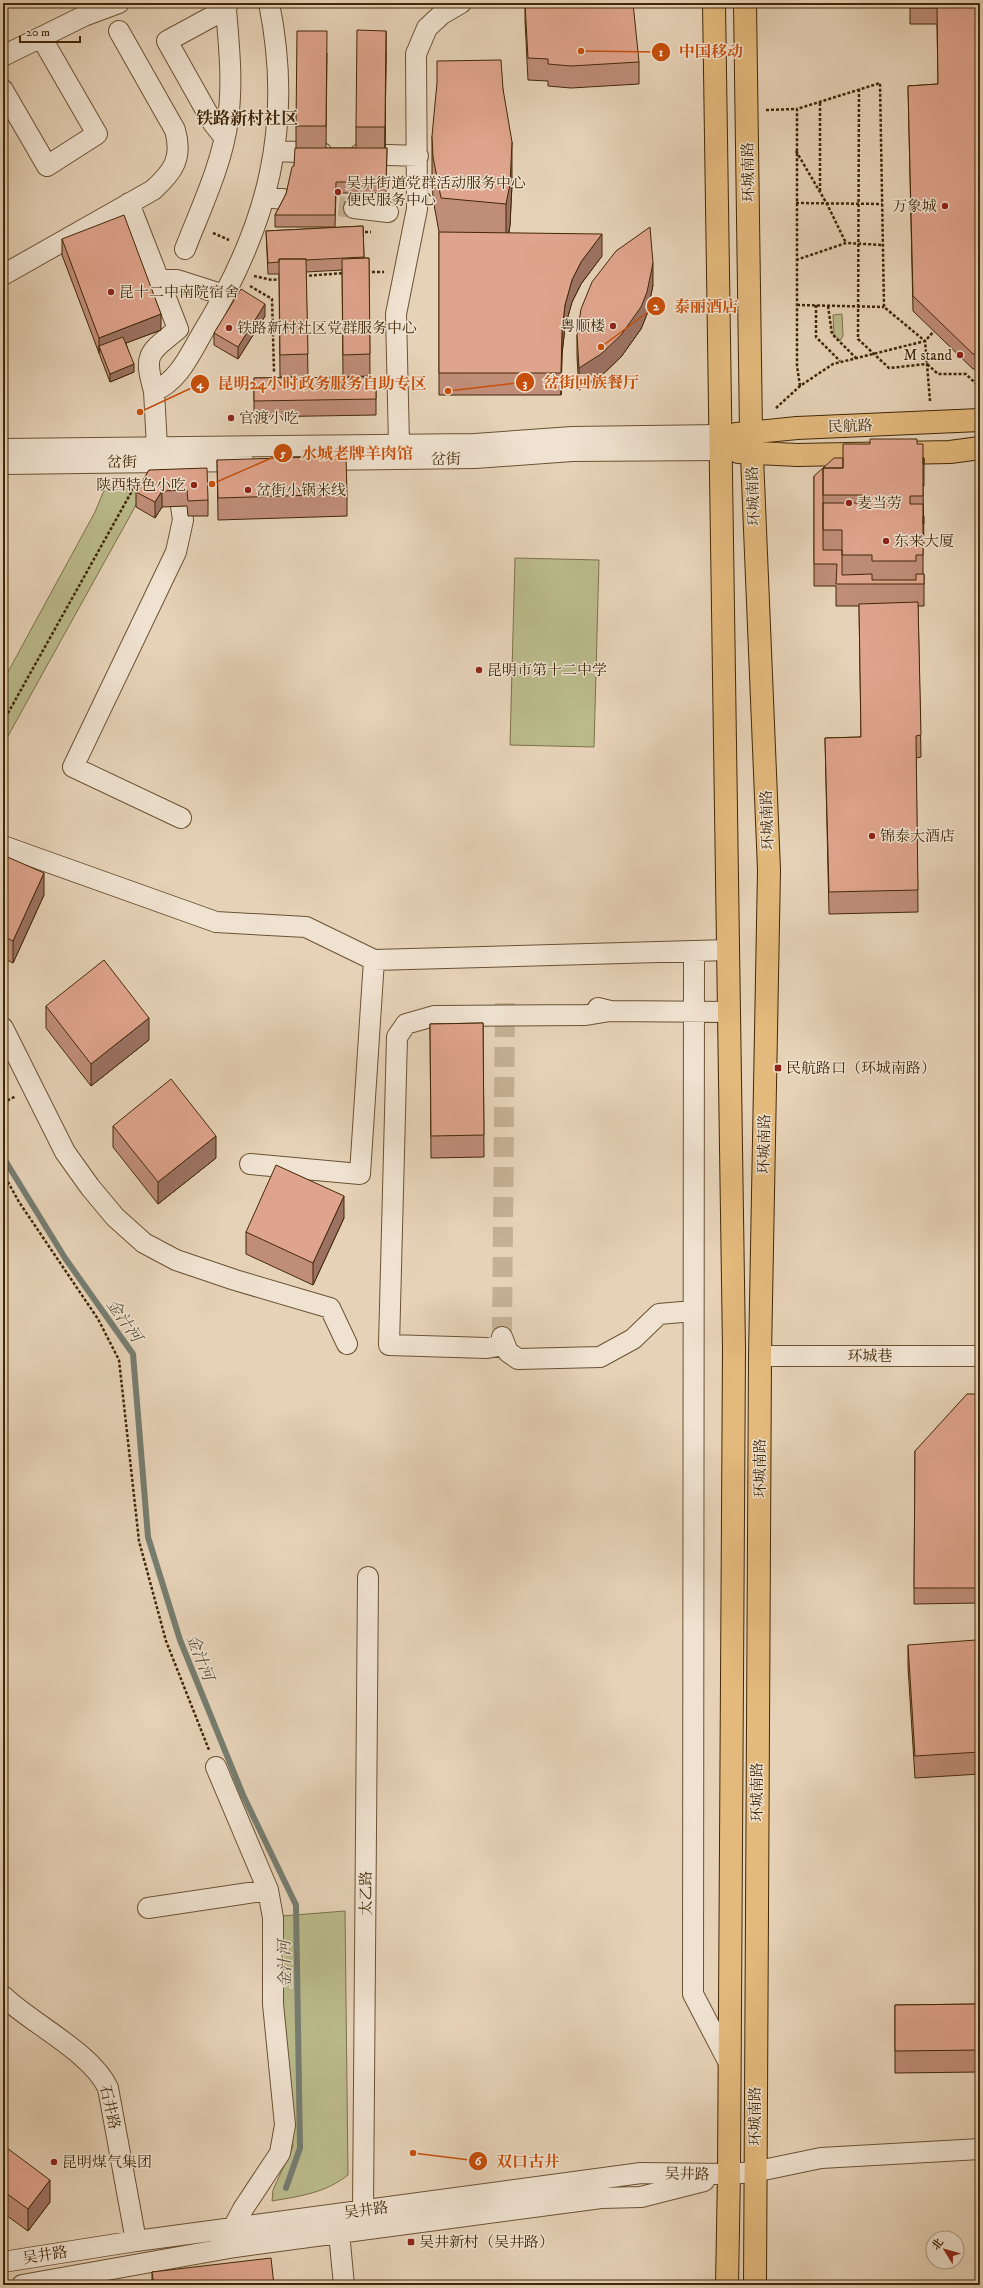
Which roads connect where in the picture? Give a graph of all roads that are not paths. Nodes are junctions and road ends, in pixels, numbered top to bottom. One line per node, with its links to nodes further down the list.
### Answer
1 (119, 3): 7 (street)
2 (269, 3): 13 (street)
3 (714, 3): 25 (main road, 环城南路)
4 (746, 3): 24 (main road, 环城南路)
5 (457, 4): 14 (street)
6 (227, 6): 12 (street); 12 (street)
7 (82, 9): 9 (street)
8 (119, 31): 15 (street)
9 (41, 37): 10 (street); 11 (street)
10 (3, 56)
11 (3, 90)
12 (224, 137): 18 (street)
13 (275, 151): 14 (street); 21 (street)
14 (418, 156): 26 (street)
15 (130, 203): 19 (street); 20 (street)
16 (354, 208): 17 (street)
17 (388, 212)
18 (185, 249)
19 (3, 275)
20 (158, 280): 21 (street); 22 (street)
21 (224, 296): 22 (street)
22 (154, 391): 29 (street)
23 (980, 420): 24 (main road, 民航路)
24 (751, 442): 25 (main road, 民航路); 27 (main road, 民航路); 47 (main road, 环城南路)
25 (721, 443): 26 (street, 岔街); 30 (street, 岔街); 36 (main road, 环城南路)
26 (399, 444): 29 (street, 岔街)
27 (980, 448)
28 (3, 449): 29 (street, 岔街)
29 (152, 455): 30 (street, 岔街); 31 (street, 岔街)
30 (177, 462): 32 (street)
31 (3, 464)
32 (179, 484)
33 (181, 506): 34 (street)
34 (181, 818)
35 (3, 846): 38 (street)
36 (729, 950): 37 (street); 42 (main road, 环城南路)
37 (694, 951): 38 (street); 41 (street)
38 (374, 960): 44 (street)
39 (505, 1004): 40 (street)
40 (610, 1011): 41 (street); 45 (street)
41 (694, 1012): 42 (street); 45 (street)
42 (729, 1012): 54 (main road, 环城南路)
43 (3, 1028): 46 (street)
44 (250, 1164)
45 (693, 1311): 54 (street)
46 (347, 1344)
47 (760, 1356): 48 (street, 环城巷); 56 (main road, 环城南路)
48 (980, 1356)
49 (368, 1577): 58 (street, 太乙路)
50 (216, 1767): 51 (street)
51 (268, 1890): 52 (street); 59 (street)
52 (148, 1908)
53 (3, 1996): 61 (street, 石井路)
54 (730, 2065): 57 (main road, 环城南路)
55 (980, 2149): 56 (street, 吴井路)
56 (754, 2172): 57 (street, 吴井路); 66 (main road, 环城南路)
57 (729, 2174): 58 (street, 吴井路); 60 (street, 吴井路); 65 (main road, 环城南路)
58 (363, 2210): 59 (street, 吴井路)
59 (233, 2228): 61 (street, 吴井路)
60 (339, 2233): 63 (street, 吴井路); 64 (street)
61 (136, 2241): 62 (street, 吴井路)
62 (3, 2262)
63 (22, 2285)
64 (344, 2285)
65 (727, 2285)
66 (755, 2285)

